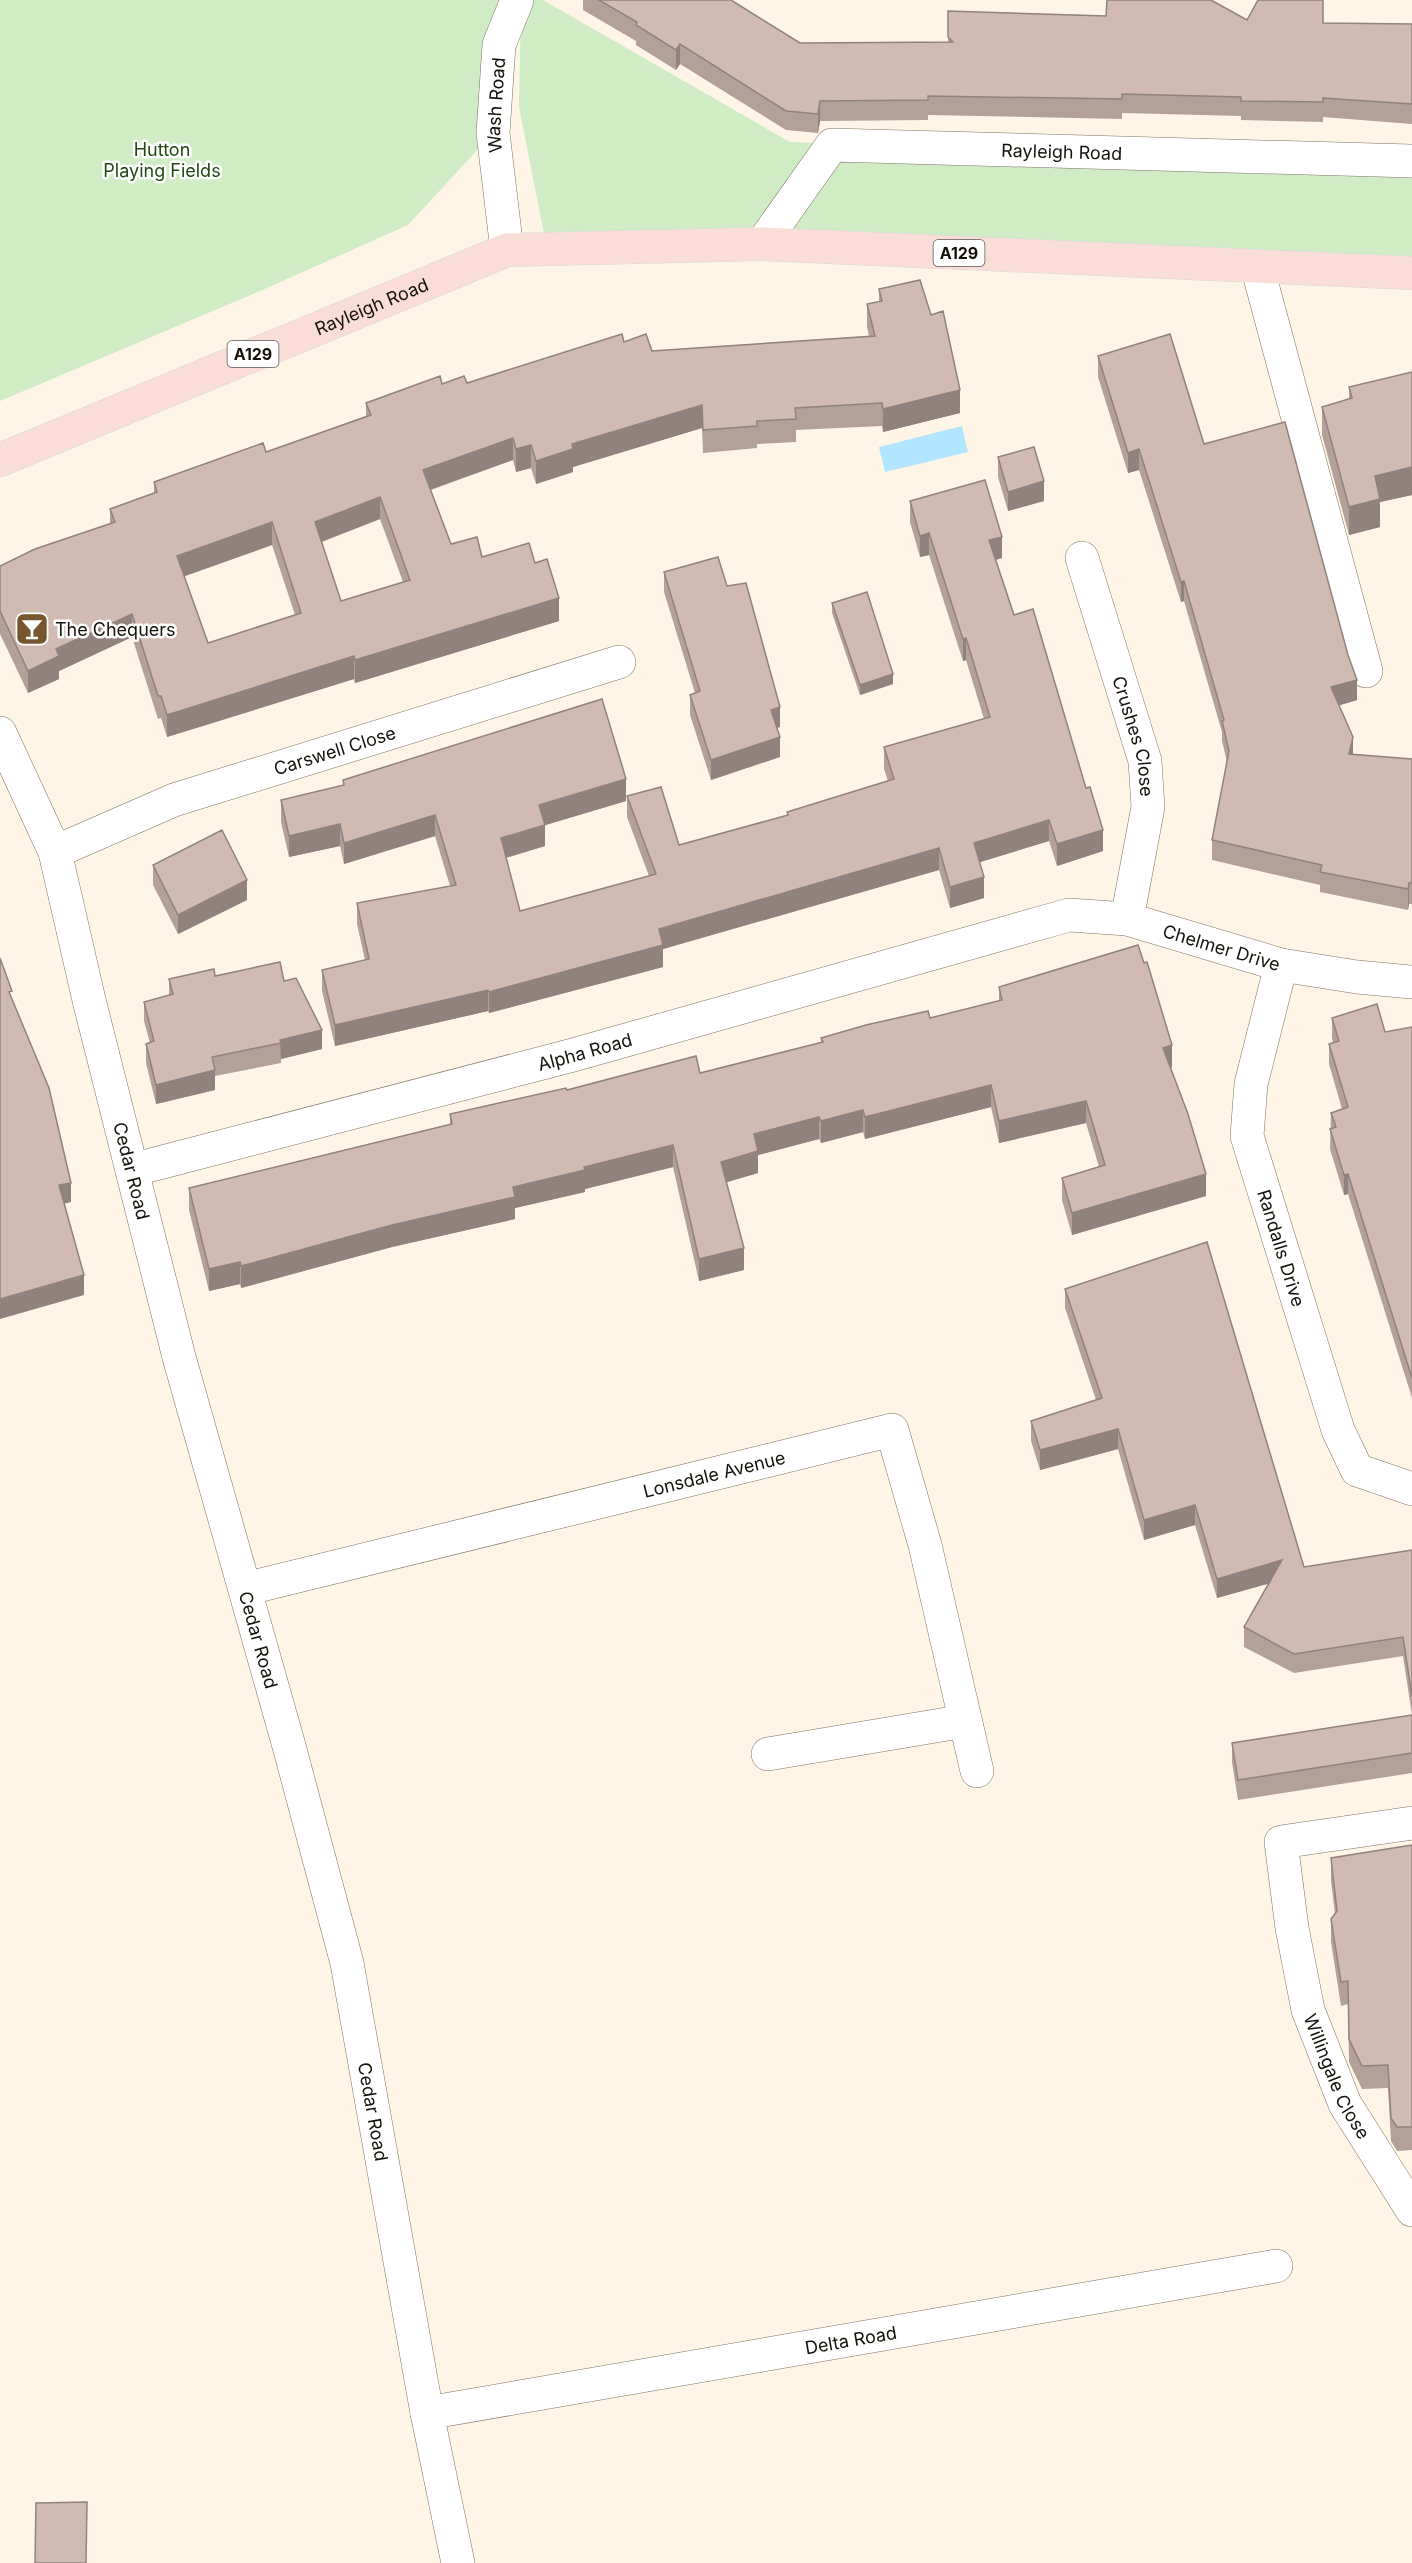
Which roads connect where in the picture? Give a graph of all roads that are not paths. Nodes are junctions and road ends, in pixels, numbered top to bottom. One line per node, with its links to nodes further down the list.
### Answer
1 (517, 0): 4 (street, Wash Road)
2 (1412, 161): 3 (street, Rayleigh Road)
3 (762, 244): 4 (main road, Rayleigh Road / A129); 5 (main road, Rayleigh Road / A129)
4 (507, 250): 7 (main road, Rayleigh Road / A129)
5 (1257, 266): 6 (main road, Rayleigh Road / A129); 10 (street)
6 (1412, 273)
7 (0, 460)
8 (1082, 558): 13 (street, Crushes Close)
9 (619, 662): 12 (street, Carswell Close)
10 (1366, 671)
11 (0, 733): 12 (street, Cedar Road)
12 (55, 852): 17 (street, Cedar Road)
13 (1127, 919): 14 (street, Chelmer Drive); 15 (street, Chelmer Drive)
14 (1034, 923): 17 (street, Alpha Road)
15 (1281, 965): 16 (street, Chelmer Drive); 18 (street, Randalls Drive)
16 (1412, 982)
17 (132, 1170): 19 (street, Cedar Road)
18 (1412, 1489)
19 (245, 1589): 20 (street, Lonsdale Avenue); 26 (street, Cedar Road)
20 (965, 1721): 21 (street); 22 (street, Lonsdale Avenue)
21 (768, 1754)
22 (977, 1771)
23 (1412, 1823): 24 (street, Willingale Close)
24 (1412, 2210)
25 (1276, 2266): 26 (street, Delta Road)
26 (427, 2413): 27 (street, Cedar Road)
27 (458, 2563)

